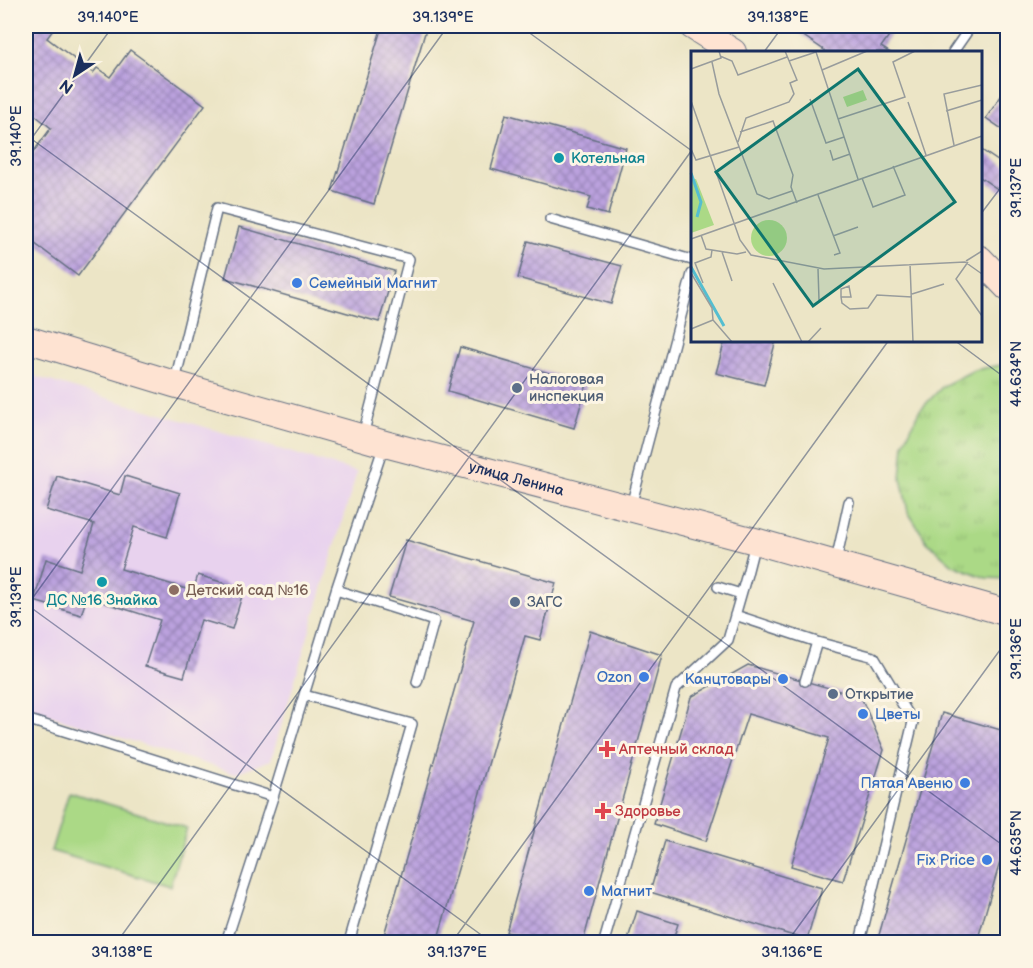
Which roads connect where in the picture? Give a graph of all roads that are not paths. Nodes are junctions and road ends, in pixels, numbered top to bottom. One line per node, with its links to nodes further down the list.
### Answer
1 (692, 26): 3 (street)
2 (971, 26): 4 (lane)
3 (731, 51)
4 (954, 51)
5 (550, 219): 6 (lane)
6 (691, 259)
7 (982, 260): 9 (street)
8 (691, 281): 14 (lane)
9 (1008, 288)
10 (26, 339): 11 (street, улица Ленина)
11 (174, 384): 12 (street, улица Ленина); 12 (lane)
12 (373, 441): 14 (street, улица Ленина); 18 (lane)
13 (849, 502): 16 (lane)
14 (630, 508): 15 (street, улица Ленина)
15 (755, 541): 16 (street, улица Ленина); 19 (lane)
16 (835, 564): 20 (street, улица Ленина)
17 (718, 586): 19 (lane)
18 (336, 590): 24 (lane); 25 (lane)
19 (741, 594): 21 (lane)
20 (1008, 613)
21 (735, 615): 22 (lane); 30 (lane)
22 (817, 642): 23 (lane); 31 (lane)
23 (805, 681)
24 (417, 682)
25 (304, 695): 27 (lane); 29 (lane)
26 (26, 719): 27 (lane)
27 (273, 797): 28 (lane)
28 (226, 942)
29 (349, 942)
30 (604, 942)
31 (860, 942)

